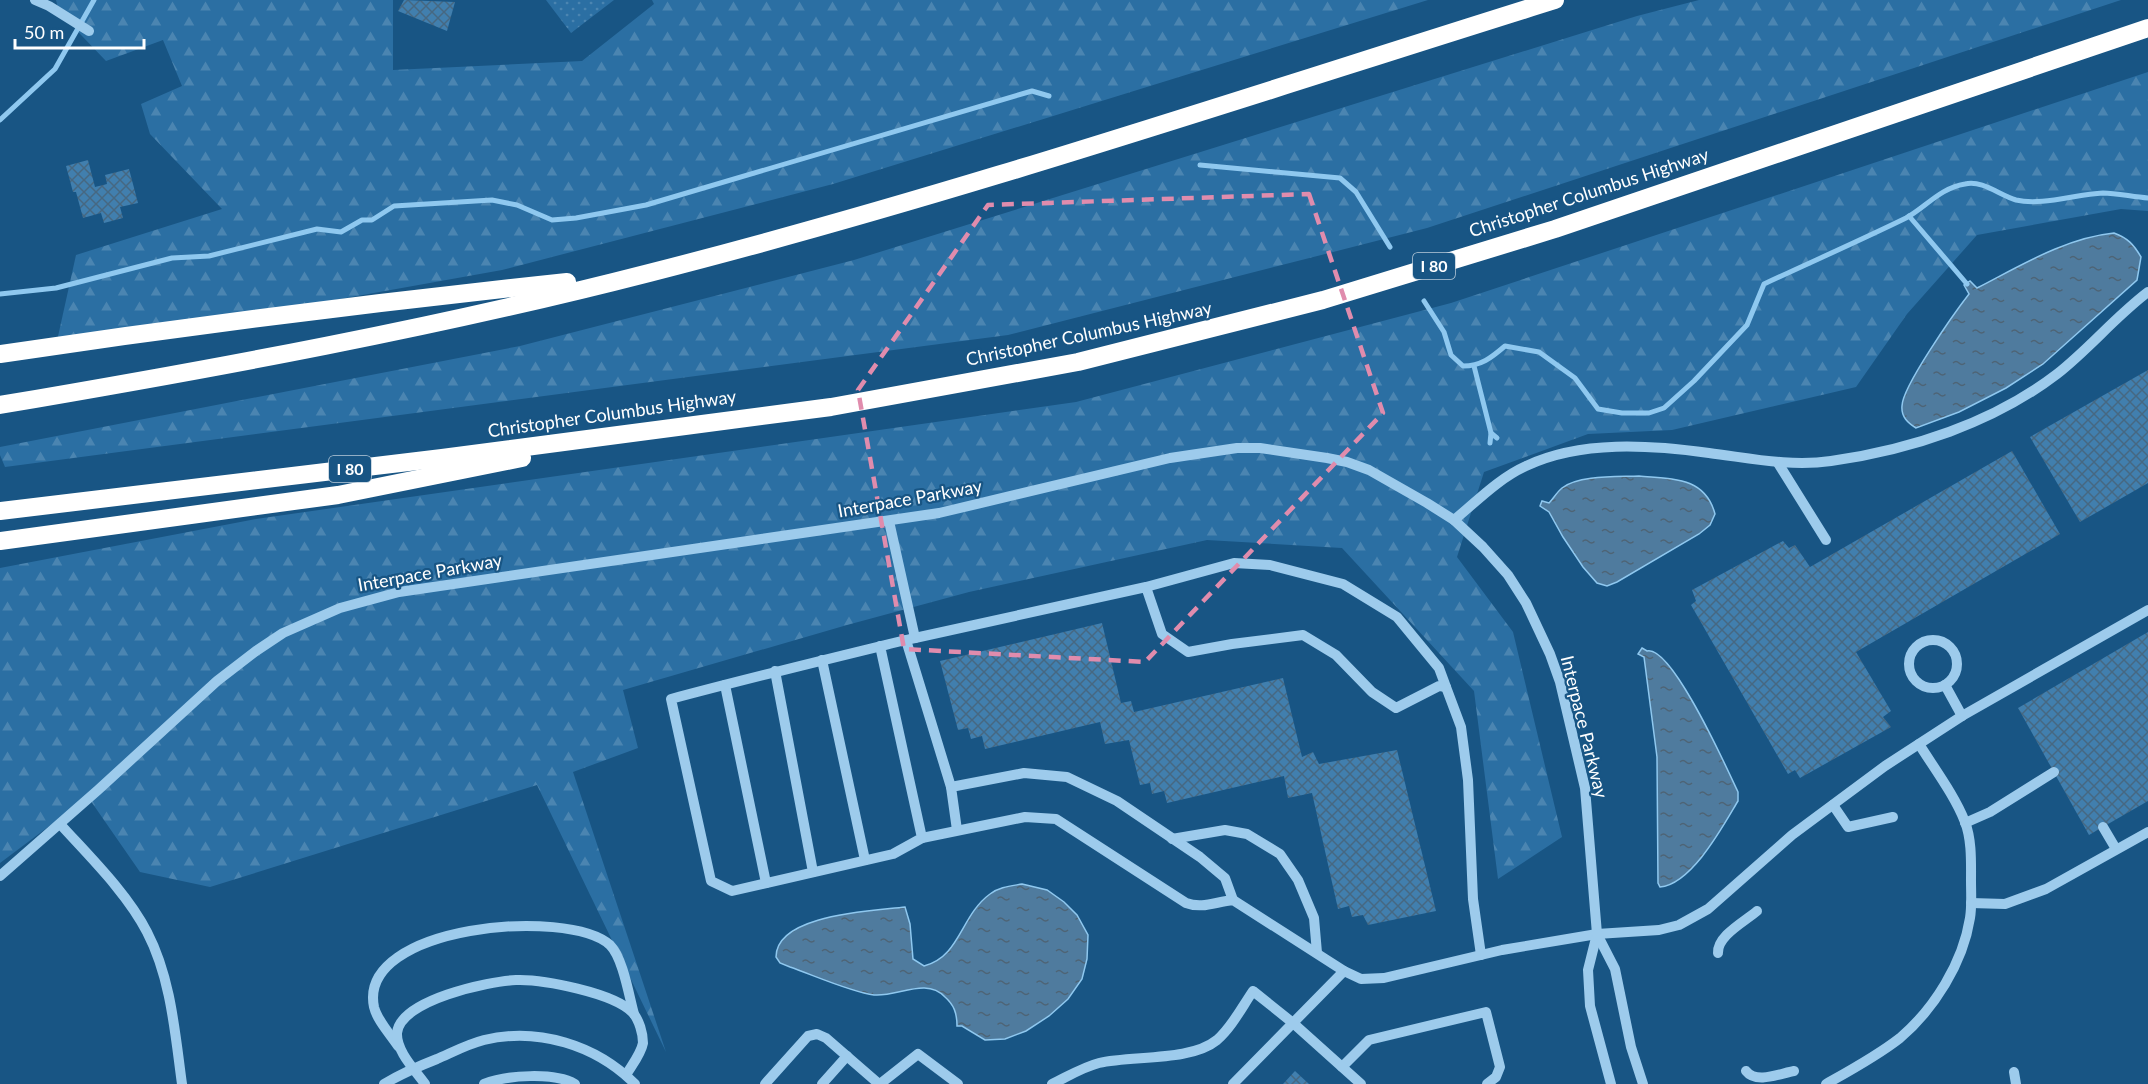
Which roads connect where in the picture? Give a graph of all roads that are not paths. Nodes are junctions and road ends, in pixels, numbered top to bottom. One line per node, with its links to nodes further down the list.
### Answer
1 (35, 0): 4 (street)
2 (1555, 0): 5 (highway)
3 (2148, 28): 9 (highway, Christopher Columbus Highway / I 80)
4 (89, 31)
5 (647, 274): 7 (highway); 8 (highway)
6 (2148, 292): 10 (street)
7 (0, 354)
8 (0, 405)
9 (699, 423): 11 (highway, Christopher Columbus Highway / I 80); 15 (highway)
10 (1778, 463): 12 (street); 14 (street)
11 (0, 511)
12 (1454, 520): 13 (street, Interpace Parkway); 46 (street, Interpace Parkway)
13 (889, 521): 18 (street); 32 (street, Interpace Parkway)
14 (1826, 540)
15 (0, 541)
16 (1146, 587): 18 (street); 24 (street); 24 (street)
17 (2148, 610): 25 (street)
18 (911, 639): 19 (street); 28 (street)
19 (880, 646): 20 (street); 36 (street)
20 (822, 660): 21 (street); 39 (street)
21 (775, 671): 22 (street); 40 (street)
22 (725, 685): 42 (street); 42 (street)
23 (1945, 685): 23 (street); 25 (street)
24 (1446, 687): 49 (street)
25 (1962, 716): 26 (street)
26 (1919, 744): 29 (street); 31 (street)
27 (2054, 772): 31 (street)
28 (951, 786): 34 (street); 37 (street)
29 (1833, 805): 30 (street); 46 (street)
30 (1893, 817)
31 (1965, 823): 44 (street)
32 (60, 824): 41 (street, Interpace Parkway); 61 (street)
33 (2103, 827): 38 (street)
34 (957, 830): 36 (street); 43 (street)
35 (2148, 832): 38 (street)
36 (922, 838): 39 (street)
37 (1172, 839): 43 (street); 47 (street)
38 (2116, 849): 44 (street)
39 (865, 860): 40 (street)
40 (813, 872): 42 (street)
41 (0, 876)
42 (766, 883)
43 (1233, 900): 47 (street)
44 (1971, 903): 77 (street)
45 (1756, 911): 48 (street)
46 (1597, 934): 49 (street); 75 (street, Interpace Parkway); 76 (street, Interpace Parkway)
47 (1317, 953): 50 (street)
48 (1718, 953)
49 (1481, 955): 50 (street)
50 (1344, 971): 52 (street)
51 (634, 1014): 53 (street); 53 (street); 60 (street)
52 (1293, 1023): 55 (street); 71 (street); 72 (street)
53 (398, 1046): 56 (street)
54 (847, 1056): 67 (street); 68 (street); 69 (street)
55 (1342, 1067): 73 (street); 74 (street)
56 (414, 1068): 60 (street); 62 (street); 63 (street)
57 (1746, 1071): 58 (street)
58 (1794, 1071)
59 (2014, 1072): 78 (street)
60 (626, 1075): 66 (street)
61 (182, 1084)
62 (384, 1084)
63 (425, 1084)
64 (484, 1084): 65 (street)
65 (575, 1084)
66 (635, 1084)
67 (765, 1084)
68 (822, 1084)
69 (880, 1084): 70 (street)
70 (958, 1084)
71 (1052, 1084)
72 (1233, 1084)
73 (1360, 1084)
74 (1487, 1084)
75 (1611, 1084)
76 (1643, 1084)
77 (1826, 1084)
78 (2016, 1084)

